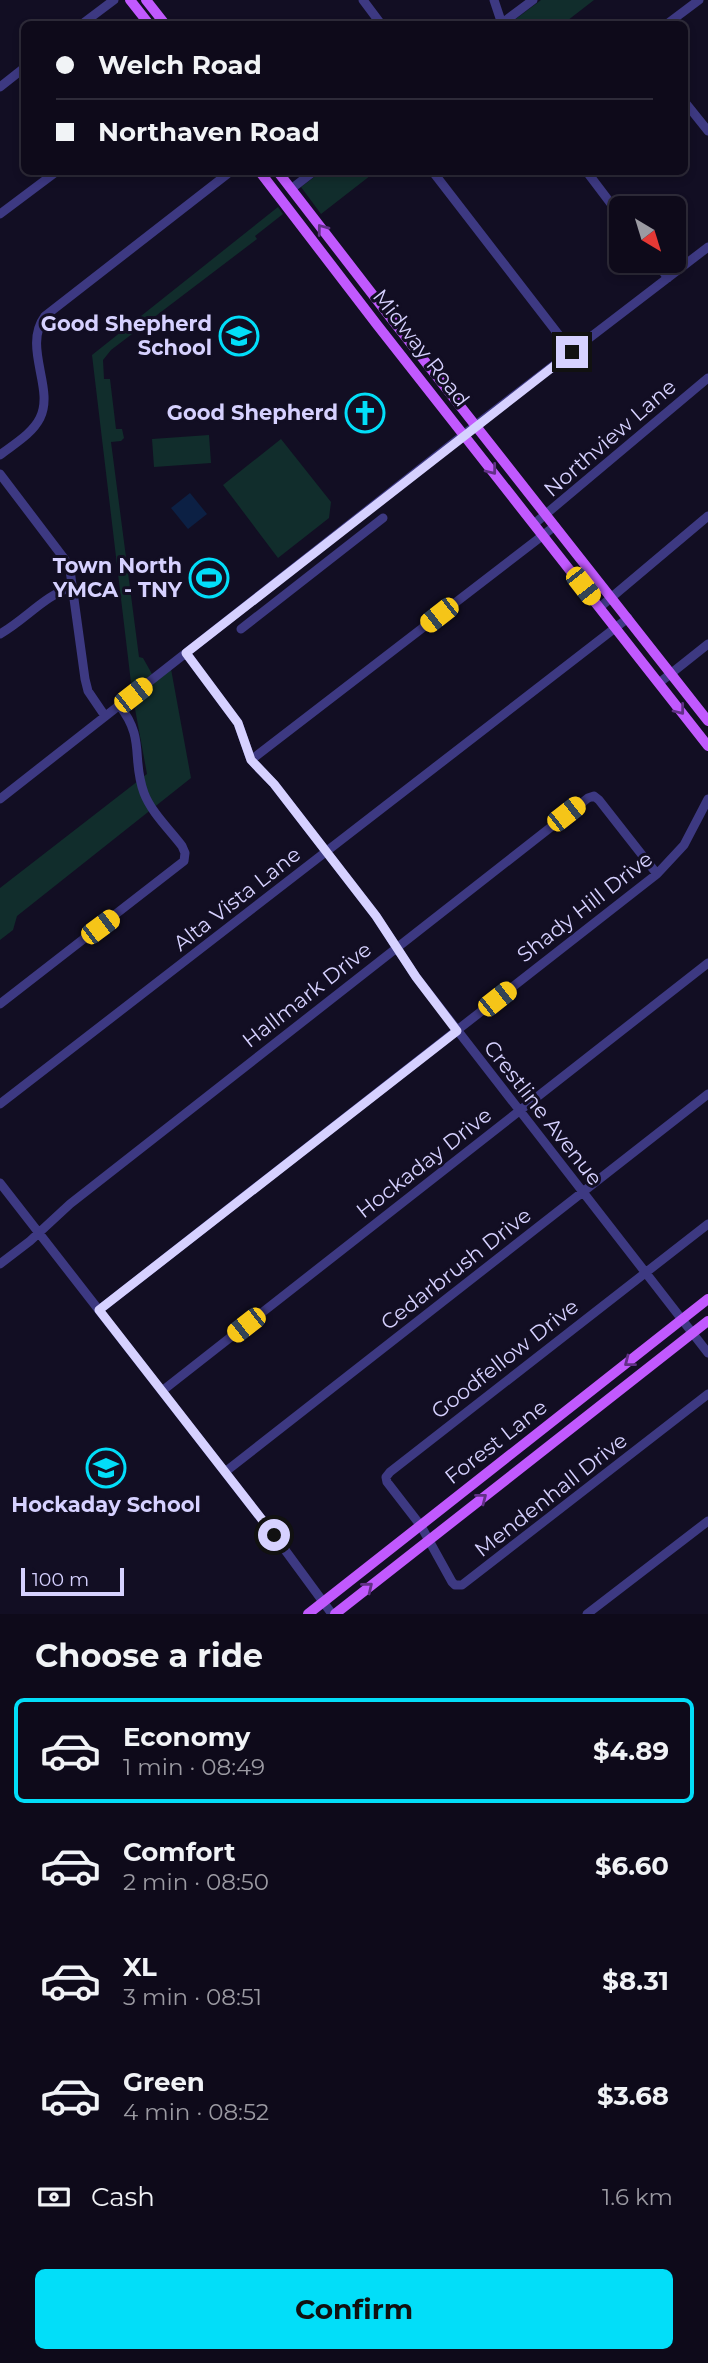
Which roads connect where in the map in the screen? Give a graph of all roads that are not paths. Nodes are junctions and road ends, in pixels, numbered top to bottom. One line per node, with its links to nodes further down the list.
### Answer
1 (114, 0): 8 (street)
2 (130, 0): 9 (main road)
3 (146, 0): 10 (main road)
4 (363, 0): 11 (street)
5 (494, 0): 12 (street)
6 (533, 0): 13 (street)
7 (699, 0): 14 (street)
8 (86, 21)
9 (147, 21)
10 (163, 21)
11 (379, 21)
12 (501, 21)
13 (506, 21)
14 (671, 21)
15 (21, 70): 16 (street)
16 (0, 87)
17 (688, 105): 18 (street)
18 (708, 131)
19 (52, 175): 28 (street)
20 (226, 175): 36 (street)
21 (262, 175): 35 (main road, Midway Road)
22 (280, 175): 26 (main road, Midway Road)
23 (309, 175): 26 (street)
24 (435, 175): 32 (street)
25 (589, 175): 27 (street)
26 (291, 189): 34 (main road, Midway Road, one-way to 26)
27 (609, 201)
28 (0, 214)
29 (708, 247): 31 (street)
30 (664, 273): 31 (street)
31 (668, 278): 32 (street)
32 (572, 352): 34 (street)
33 (708, 378): 38 (street, Northview Lane)
34 (476, 425): 35 (street); 38 (main road, Midway Road)
35 (464, 434): 41 (main road, Midway Road, one-way to 41); 43 (street)
36 (0, 455)
37 (0, 474): 46 (street)
38 (546, 515): 41 (street, Northview Lane); 42 (main road, Midway Road)
39 (708, 516): 47 (street)
40 (383, 518): 45 (street)
41 (534, 524): 44 (main road, Midway Road)
42 (555, 526): 44 (street, Northview Lane); 47 (main road, Midway Road)
43 (345, 528): 45 (street); 48 (street)
44 (543, 535): 49 (main road, Midway Road); 63 (street, Northview Lane)
45 (354, 541): 50 (street)
46 (72, 587): 54 (street); 60 (street)
47 (612, 598): 49 (street); 51 (main road, Midway Road)
48 (252, 601): 50 (street); 56 (street)
49 (600, 607): 52 (main road, Midway Road)
50 (261, 613): 53 (street)
51 (628, 618): 52 (street, Alta Vista Lane); 57 (main road, Midway Road)
52 (616, 628): 58 (main road, Midway Road); 66 (street, Alta Vista Lane)
53 (241, 629)
54 (0, 634)
55 (708, 644): 57 (street)
56 (186, 653): 59 (street); 63 (street, Crestline Avenue)
57 (671, 673): 58 (street); 61 (main road, Midway Road)
58 (659, 683): 62 (main road, Midway Road, one-way to 62)
59 (119, 705): 60 (street); 70 (street)
60 (105, 716): 64 (street)
61 (708, 721)
62 (708, 746)
63 (251, 760): 66 (street, Crestline Avenue)
64 (0, 799)
65 (708, 799): 67 (street, Shady Hill Drive)
66 (327, 852): 68 (street, Crestline Avenue); 73 (street, Alta Vista Lane)
67 (657, 874): 68 (street, Hallmark Drive); 71 (street, Shady Hill Drive)
68 (396, 948): 71 (street, Crestline Avenue); 78 (street, Hallmark Drive)
69 (708, 963): 74 (street, Hockaday Drive)
70 (0, 1004)
71 (457, 1031): 74 (street, Crestline Avenue); 82 (street, Shady Hill Drive)
72 (708, 1094): 76 (street, Cedarbrush Drive)
73 (0, 1104)
74 (520, 1111): 76 (street, Crestline Avenue); 87 (street, Hockaday Drive)
75 (0, 1183): 78 (street)
76 (582, 1192): 80 (street, Crestline Avenue); 89 (street, Cedarbrush Drive)
77 (708, 1224): 80 (street, Goodfellow Drive)
78 (38, 1233): 79 (street, Hallmark Drive); 82 (street)
79 (0, 1264)
80 (645, 1273): 83 (street, Crestline Avenue); 91 (street, Goodfellow Drive)
81 (708, 1300): 83 (main road, Forest Lane)
82 (99, 1310): 87 (street)
83 (682, 1320): 85 (street, Crestline Avenue); 91 (main road, Forest Lane, one-way to 91)
84 (708, 1321): 85 (main road, Forest Lane)
85 (693, 1333): 86 (street, Crestline Avenue); 92 (main road, Forest Lane, one-way to 85)
86 (708, 1353)
87 (162, 1391): 89 (street)
88 (708, 1394): 92 (street, Mendenhall Drive)
89 (225, 1472): 93 (street)
90 (708, 1521): 96 (street)
91 (421, 1526): 92 (street, Goodfellow Drive); 93 (main road, Forest Lane)
92 (428, 1540): 95 (main road, Forest Lane, one-way to 92)
93 (323, 1602): 94 (main road, Forest Lane); 95 (street)
94 (308, 1614)
95 (333, 1614)
96 (587, 1614)

